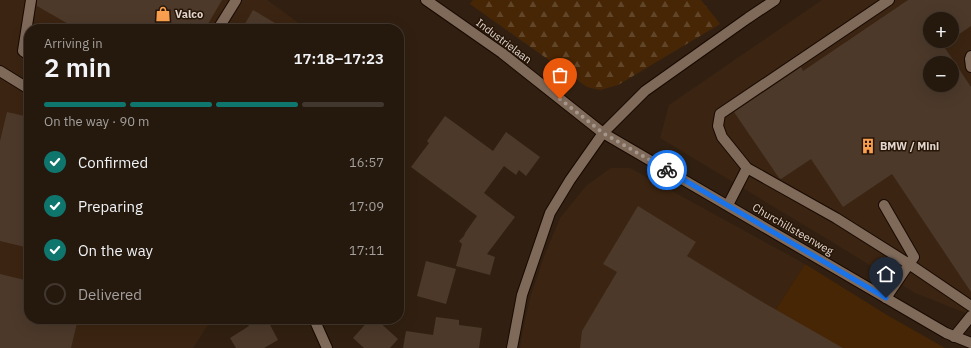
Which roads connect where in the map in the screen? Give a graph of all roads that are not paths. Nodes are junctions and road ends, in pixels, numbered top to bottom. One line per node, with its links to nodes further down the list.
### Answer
1 (31, 0): 6 (street)
2 (236, 0): 7 (street)
3 (426, 0): 12 (street, Industrielaan)
4 (775, 0): 12 (street)
5 (889, 0): 13 (street)
6 (27, 24)
7 (221, 24)
8 (971, 56): 9 (street)
9 (971, 67)
10 (0, 71): 11 (street)
11 (24, 86)
12 (603, 133): 14 (street, Churchillsteenweg); 24 (street)
13 (747, 168): 14 (street); 16 (street)
14 (728, 205): 17 (street, Churchillsteenweg)
15 (884, 205): 16 (street)
16 (909, 264): 17 (street); 18 (street)
17 (886, 298): 21 (street, Churchillsteenweg)
18 (971, 306)
19 (971, 316): 21 (street)
20 (316, 324): 23 (street)
21 (954, 337): 22 (street, Churchillsteenweg)
22 (971, 343)
23 (327, 348)
24 (512, 348)

